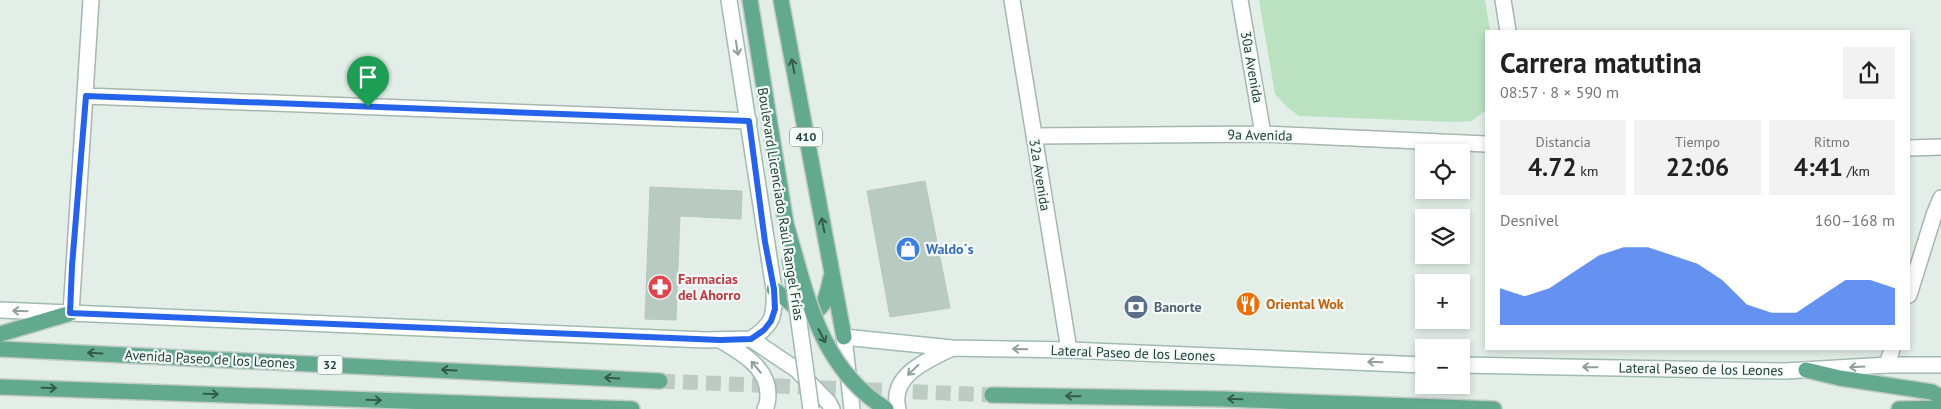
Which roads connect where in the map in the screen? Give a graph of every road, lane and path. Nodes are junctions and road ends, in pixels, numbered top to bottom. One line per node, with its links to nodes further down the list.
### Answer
1 (92, 0): 9 (street)
2 (729, 0): 10 (street, one-way to 10)
3 (750, 0): 17 (main road, Boulevard Licenciado Raúl Rangel Frías / 410)
4 (781, 0): 18 (main road, 410, one-way to 4)
5 (1012, 0): 12 (street, 32a Avenida)
6 (1240, 0): 11 (street, 30a Avenida)
7 (1503, 0): 8 (street)
8 (1508, 30)
9 (86, 96): 10 (street); 22 (street)
10 (749, 121): 19 (street)
11 (1264, 134): 12 (street, 9a Avenida); 13 (street, 9a Avenida)
12 (1034, 136): 29 (street, 32a Avenida)
13 (1485, 144)
14 (1941, 147): 15 (street)
15 (1910, 148)
16 (1941, 198): 20 (street)
17 (786, 224): 43 (street, Boulevard Licenciado Raúl Rangel Frías / 410, bridge); 46 (main road, one-way to 46, bridge)
18 (832, 273): 19 (main road); 24 (main road, 410)
19 (774, 289): 25 (street)
20 (1910, 292)
21 (0, 310): 22 (street, one-way to 21)
22 (70, 313): 23 (main road); 26 (street)
23 (0, 334)
24 (844, 337): 28 (street, Lateral Paseo de los Leones); 45 (street, 410)
25 (751, 339): 26 (street); 44 (street)
26 (720, 340): 42 (street, one-way to 26)
27 (0, 348): 36 (main road, Avenida Paseo de los Leones / 32, one-way to 27)
28 (952, 348): 29 (street, Lateral Paseo de los Leones, one-way to 28); 47 (street, one-way to 47)
29 (1069, 350): 31 (street, Lateral Paseo de los Leones, one-way to 29)
30 (1892, 350): 33 (street)
31 (1415, 364)
32 (1470, 365): 35 (street, Lateral Paseo de los Leones, one-way to 32)
33 (1887, 365): 34 (street, Lateral Paseo de los Leones); 35 (street, Lateral Paseo de los Leones, one-way to 35)
34 (1941, 365)
35 (1806, 370): 39 (main road)
36 (660, 381)
37 (0, 387): 41 (main road, one-way to 41)
38 (992, 394): 48 (main road, one-way to 38)
39 (1941, 397)
40 (1941, 408): 49 (main road)
41 (632, 409)
42 (765, 409)
43 (811, 409)
44 (832, 409)
45 (852, 409)
46 (886, 409)
47 (898, 409)
48 (1494, 409)
49 (1899, 409)

